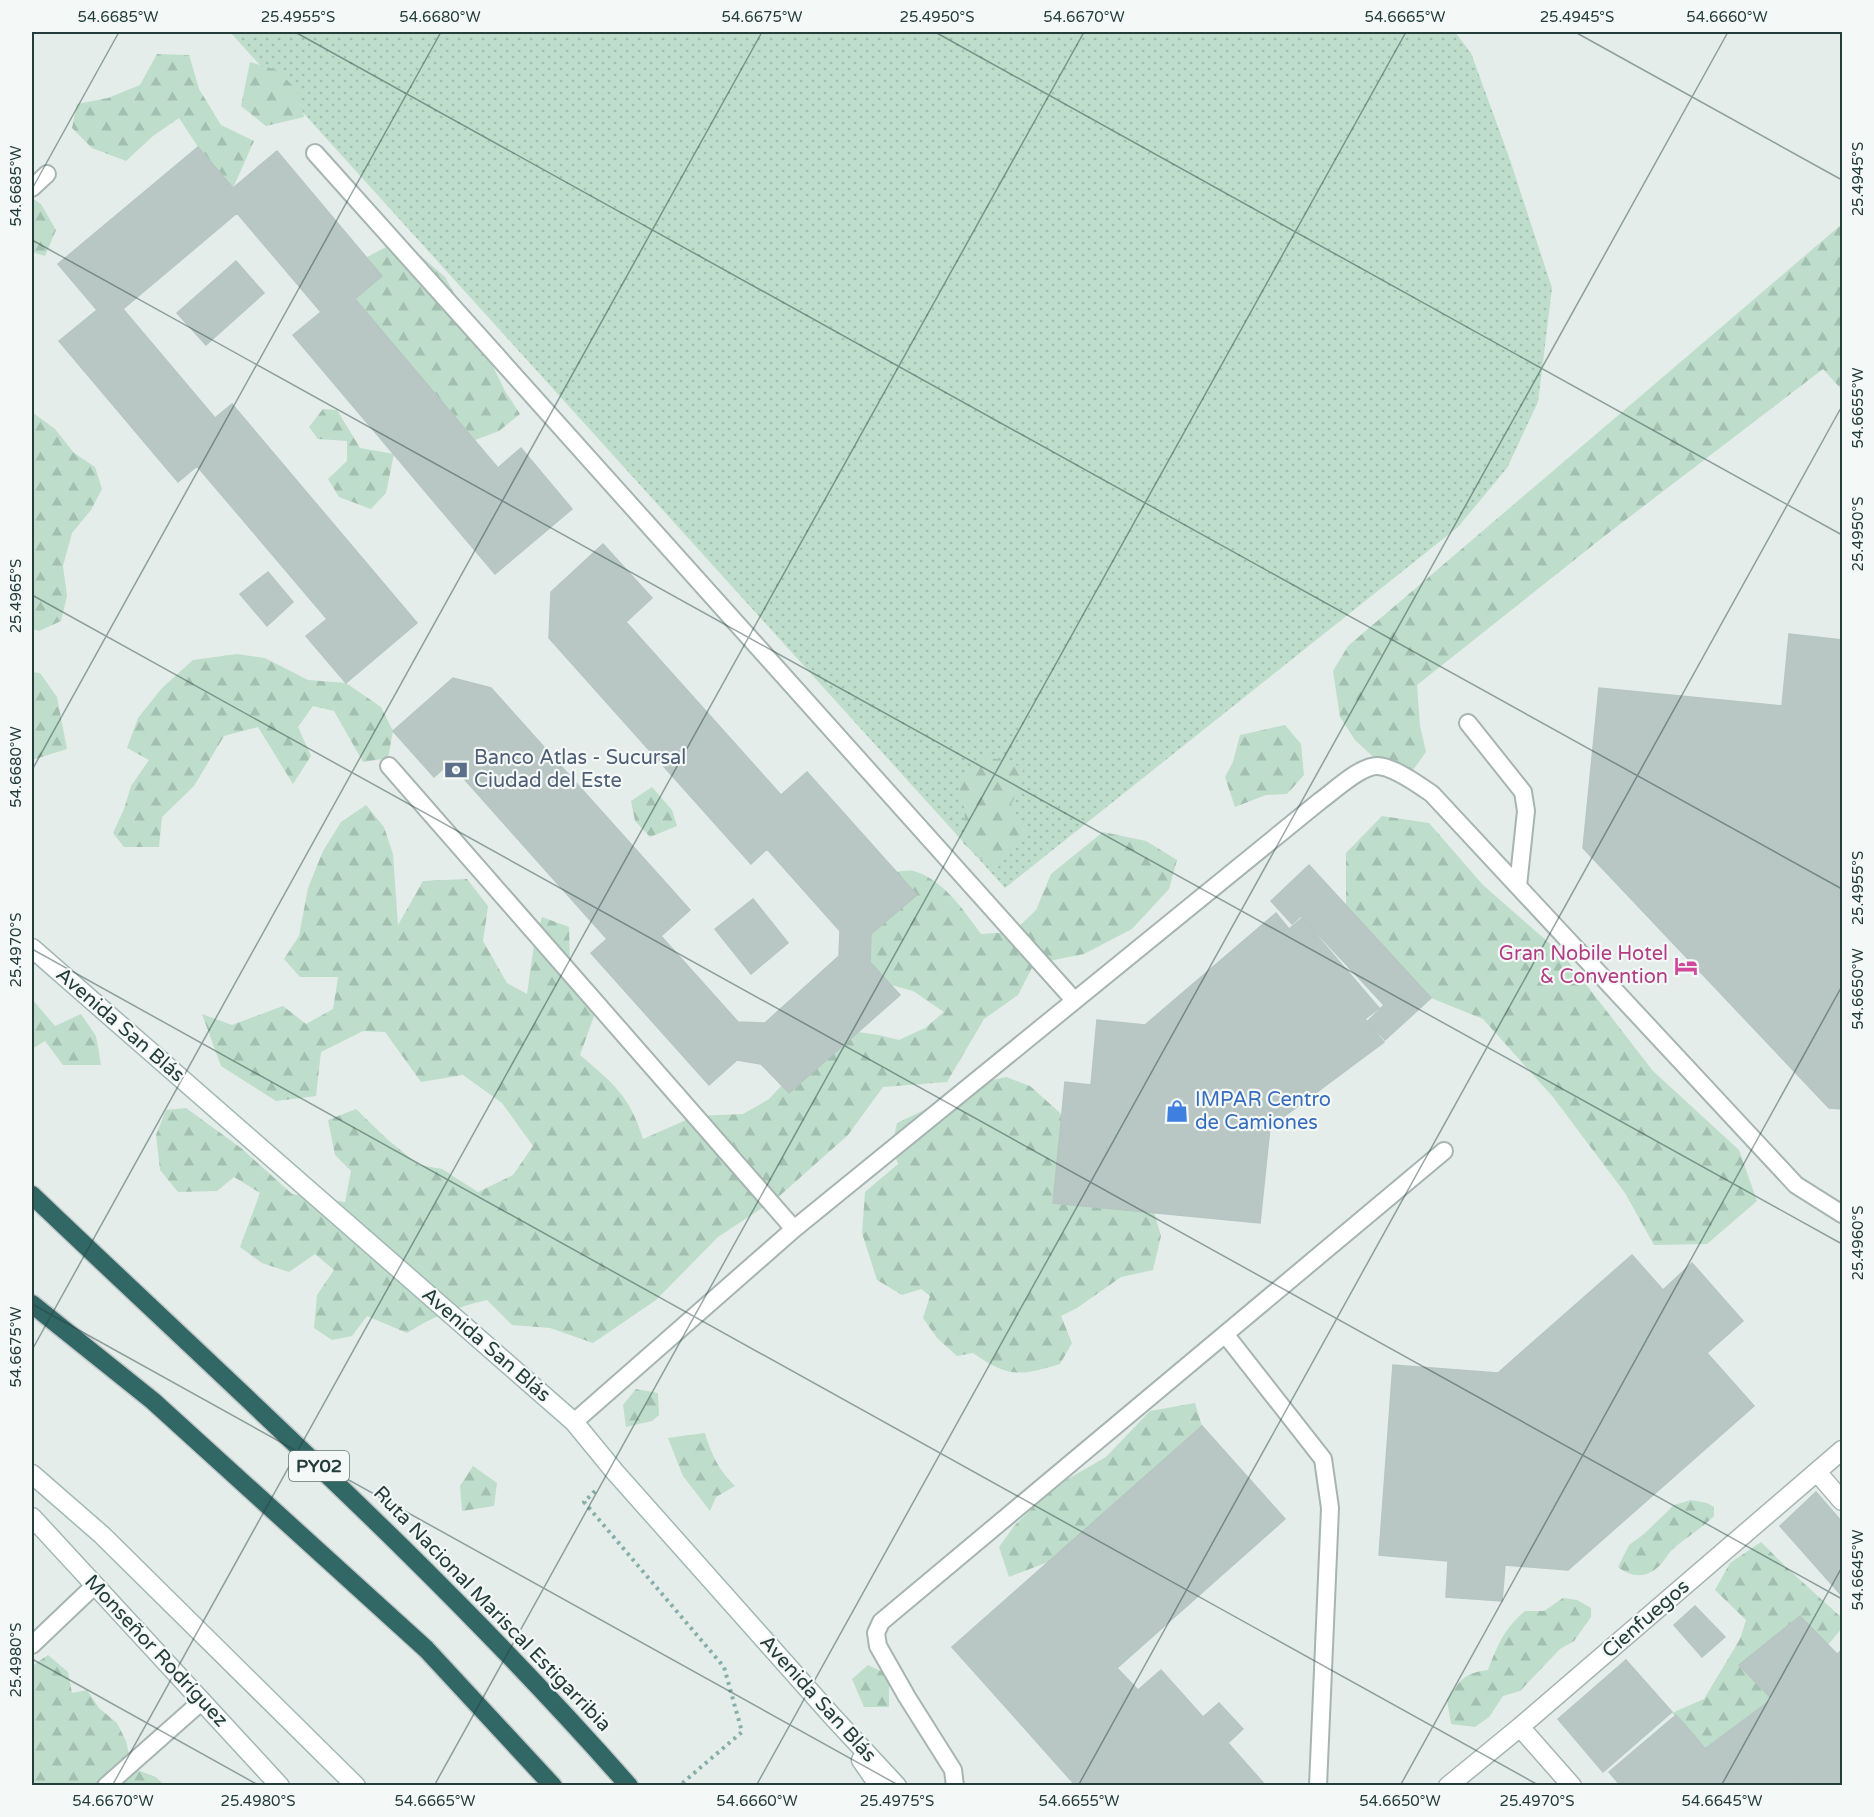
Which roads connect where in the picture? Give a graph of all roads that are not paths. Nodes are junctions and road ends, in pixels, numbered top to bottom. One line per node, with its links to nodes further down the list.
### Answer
1 (315, 153): 8 (lane)
2 (47, 174): 3 (lane)
3 (32, 188)
4 (1468, 723): 6 (lane)
5 (389, 766): 12 (lane)
6 (1518, 886): 8 (lane); 11 (lane)
7 (32, 948): 15 (street, Avenida San Blás)
8 (1074, 1000): 12 (lane)
9 (1444, 1151): 14 (lane)
10 (32, 1196): 30 (highway, Ruta Nacional Mariscal Estigarribia / PY02)
11 (1842, 1214)
12 (794, 1229): 15 (lane)
13 (32, 1304): 29 (highway)
14 (1225, 1334): 33 (lane); 34 (lane)
15 (574, 1422): 24 (street, Avenida San Blás)
16 (1842, 1450): 17 (street, Cienfuegos)
17 (1817, 1472): 19 (street); 25 (street, Cienfuegos)
18 (32, 1474): 28 (street)
19 (1842, 1501)
20 (32, 1517): 21 (street, Monseñor Rodríguez)
21 (95, 1584): 22 (lane); 23 (street, Monseñor Rodríguez)
22 (32, 1645)
23 (202, 1701): 26 (lane); 27 (street, Monseñor Rodríguez)
24 (832, 1716): 31 (street); 32 (street, Avenida San Blás)
25 (1520, 1726): 35 (street, Cienfuegos); 36 (street)
26 (106, 1785)
27 (280, 1785)
28 (356, 1785)
29 (553, 1785)
30 (629, 1785)
31 (879, 1785)
32 (897, 1785)
33 (955, 1785)
34 (1318, 1785)
35 (1448, 1785)
36 (1572, 1785)

